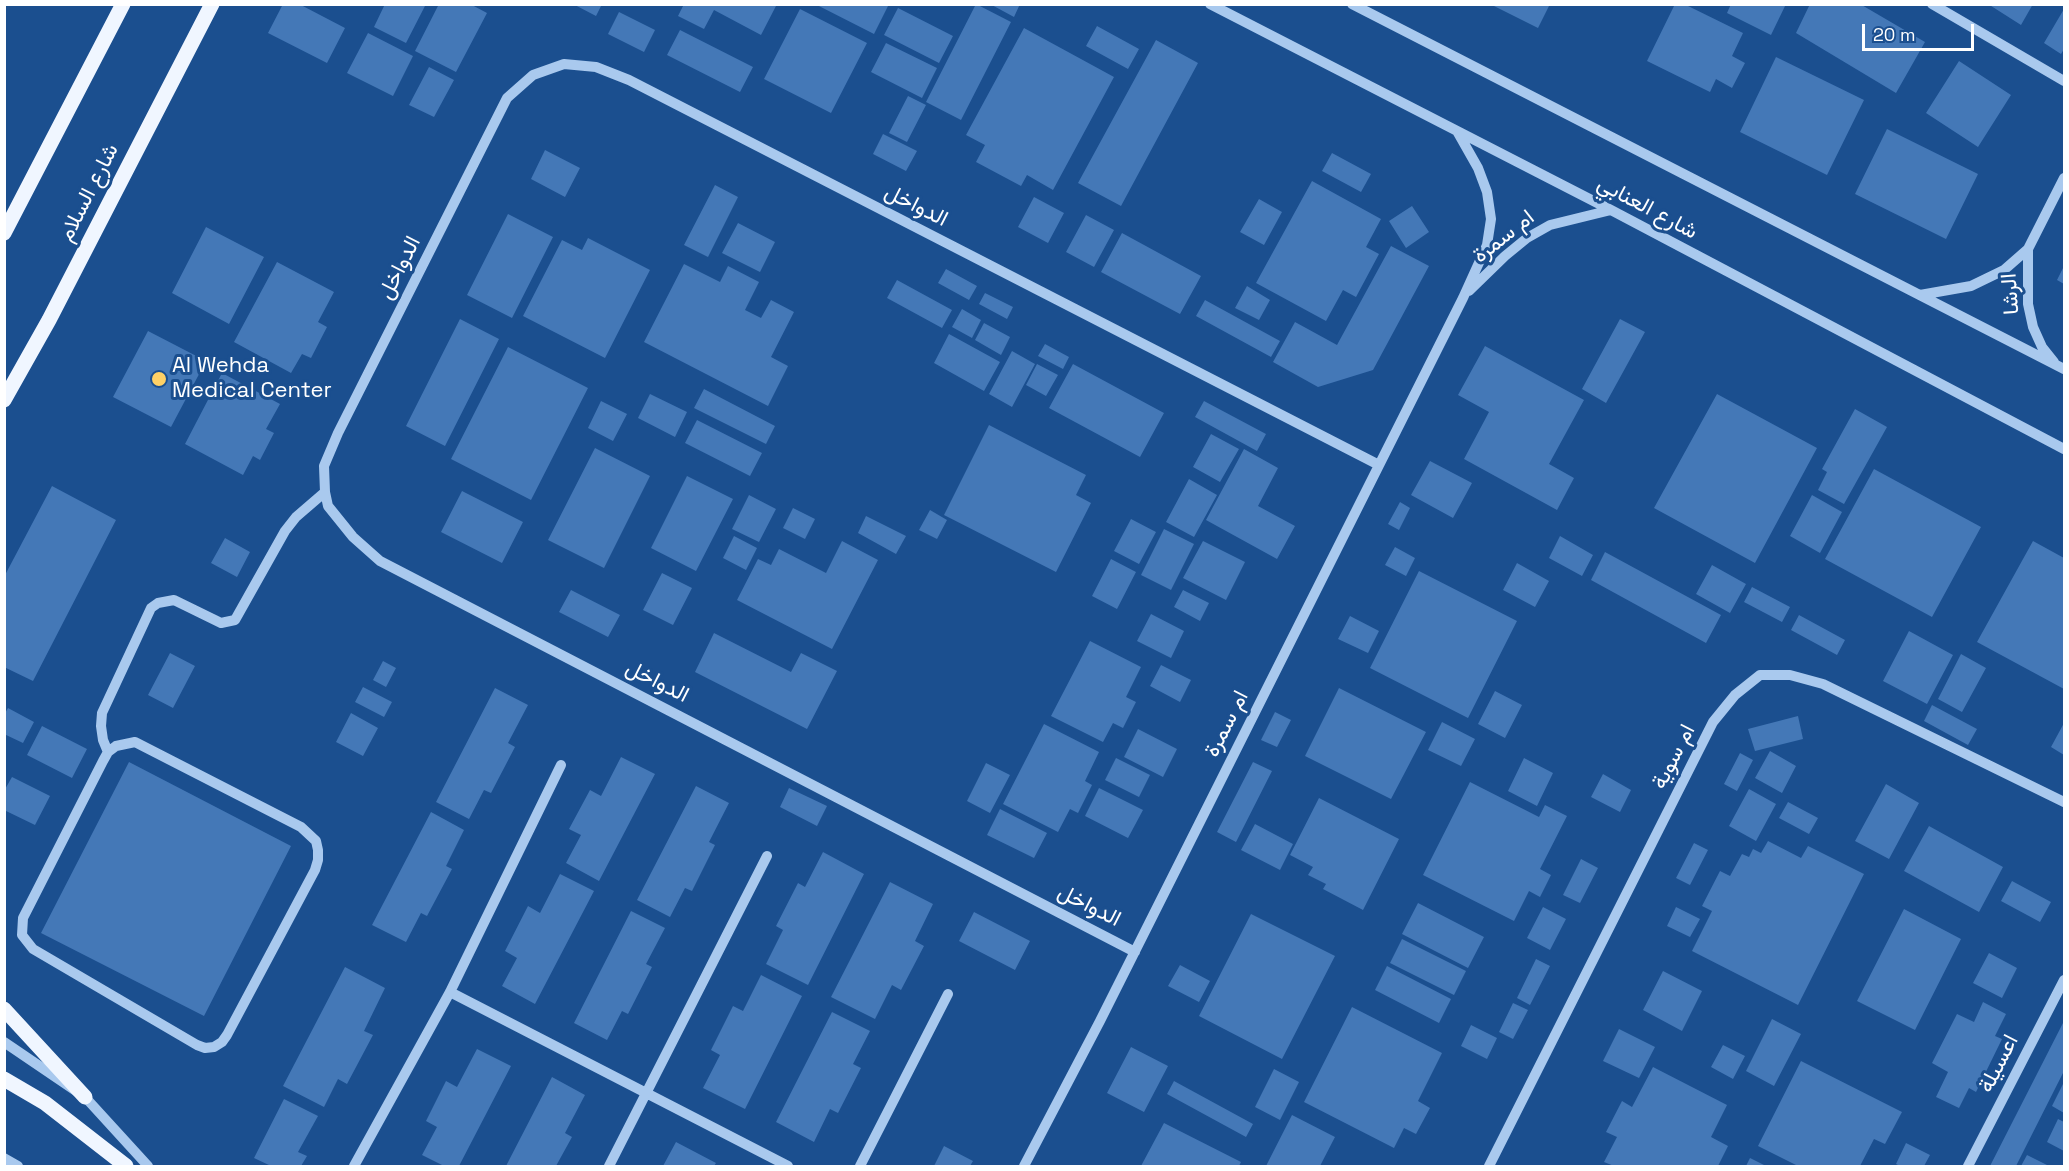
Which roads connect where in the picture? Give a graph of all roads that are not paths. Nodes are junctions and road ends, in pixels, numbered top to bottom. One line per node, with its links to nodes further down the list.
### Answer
1 (123, 4): 10 (main road)
2 (212, 4): 15 (main road, شارع السلام)
3 (1210, 4): 7 (street, شارع العنابي)
4 (1352, 4): 12 (street, شارع العنابي)
5 (1932, 4): 6 (street)
6 (2064, 81)
7 (1457, 132): 9 (street, شارع العنابي); 13 (street, ام سمرة)
8 (2064, 178): 11 (street, الرشا)
9 (1611, 210): 13 (street, ام سمرة); 16 (street, شارع العنابي)
10 (4, 233)
11 (2028, 249): 12 (street, الرشا); 14 (street, الرشا)
12 (1919, 295): 14 (street, شارع العنابي)
13 (1463, 298): 17 (street, ام سمرة)
14 (2060, 367)
15 (4, 400)
16 (2064, 449)
17 (1379, 465): 18 (street, الدواخل); 23 (street, ام سمرة)
18 (325, 492): 19 (street); 23 (street, الدواخل)
19 (108, 752): 19 (street)
20 (561, 765): 25 (street)
21 (2064, 802): 41 (street, ام سوية)
22 (767, 856): 30 (street)
23 (1135, 952): 40 (street, ام سمرة)
24 (2064, 980): 42 (street, اعسيلة)
25 (450, 992): 30 (street); 36 (street)
26 (948, 994): 39 (street)
27 (4, 1009): 31 (main road)
28 (4, 1042): 31 (street)
29 (4, 1079): 34 (main road)
30 (648, 1093): 37 (street); 38 (street)
31 (84, 1097): 35 (street)
32 (4, 1158): 33 (street)
33 (18, 1167)
34 (126, 1167)
35 (148, 1167)
36 (354, 1167)
37 (609, 1167)
38 (788, 1167)
39 (860, 1167)
40 (1024, 1167)
41 (1489, 1167)
42 (1968, 1167)

